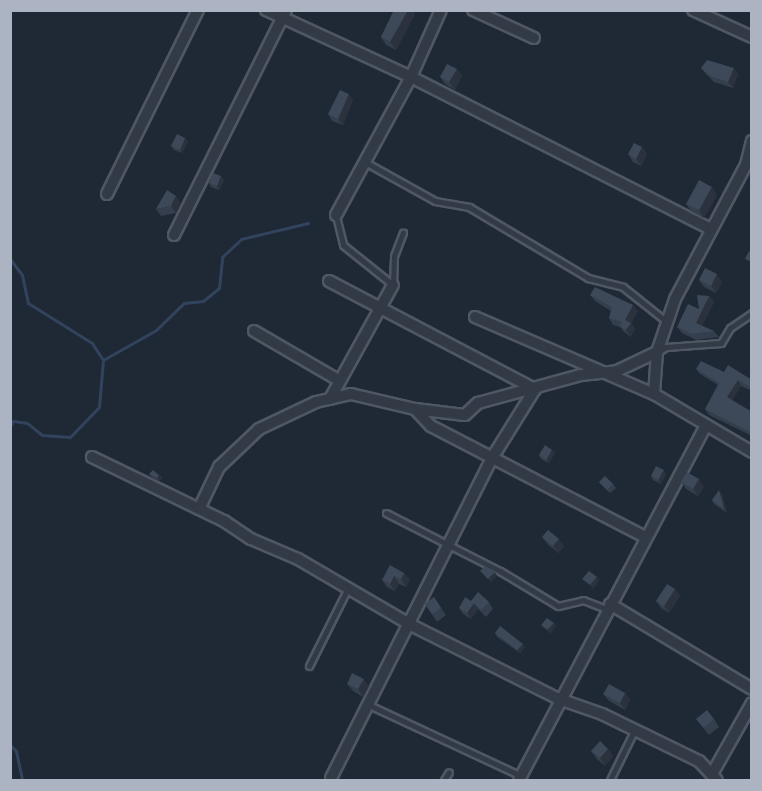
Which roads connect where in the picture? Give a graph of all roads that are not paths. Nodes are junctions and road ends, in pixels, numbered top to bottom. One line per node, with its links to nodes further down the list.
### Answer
1 (198, 10): 12 (street)
2 (266, 10): 6 (street)
3 (441, 10): 9 (street)
4 (473, 10): 8 (street)
5 (693, 10): 7 (street)
6 (284, 15): 9 (street); 16 (street)
7 (752, 37)
8 (534, 38)
9 (411, 77): 11 (street); 14 (street)
10 (752, 141): 14 (street)
11 (364, 162): 13 (street); 22 (lane)
12 (107, 194)
13 (336, 215): 18 (lane)
14 (710, 229): 22 (street)
15 (403, 233): 18 (lane)
16 (174, 235)
17 (329, 281): 19 (street)
18 (393, 285): 19 (street)
19 (381, 308): 26 (street); 27 (street)
20 (752, 313): 24 (lane)
21 (475, 317): 25 (street)
22 (667, 322): 24 (street)
23 (254, 331): 26 (street)
24 (657, 352): 25 (street); 28 (street)
25 (602, 374): 27 (street); 28 (street)
26 (340, 381): 29 (street)
27 (535, 389): 30 (street); 34 (street)
28 (654, 394): 31 (street)
29 (330, 399): 30 (street); 35 (street)
30 (415, 409): 34 (street)
31 (706, 426): 32 (street); 37 (street)
32 (752, 452)
33 (92, 457): 35 (street)
34 (492, 458): 37 (street); 38 (street)
35 (199, 509): 39 (street)
36 (386, 513): 38 (lane)
37 (645, 537): 40 (street)
38 (449, 545): 40 (lane); 41 (street)
39 (348, 588): 41 (street); 42 (lane)
40 (609, 607): 43 (street); 44 (street)
41 (411, 625): 44 (street); 46 (street)
42 (309, 666)
43 (752, 689)
44 (559, 699): 47 (street); 51 (street)
45 (752, 703): 49 (street)
46 (369, 705): 50 (street); 51 (lane)
47 (634, 731): 49 (street); 53 (lane)
48 (448, 772): 52 (lane)
49 (715, 777)
50 (331, 778)
51 (520, 778)
52 (444, 780)
53 (610, 780)

